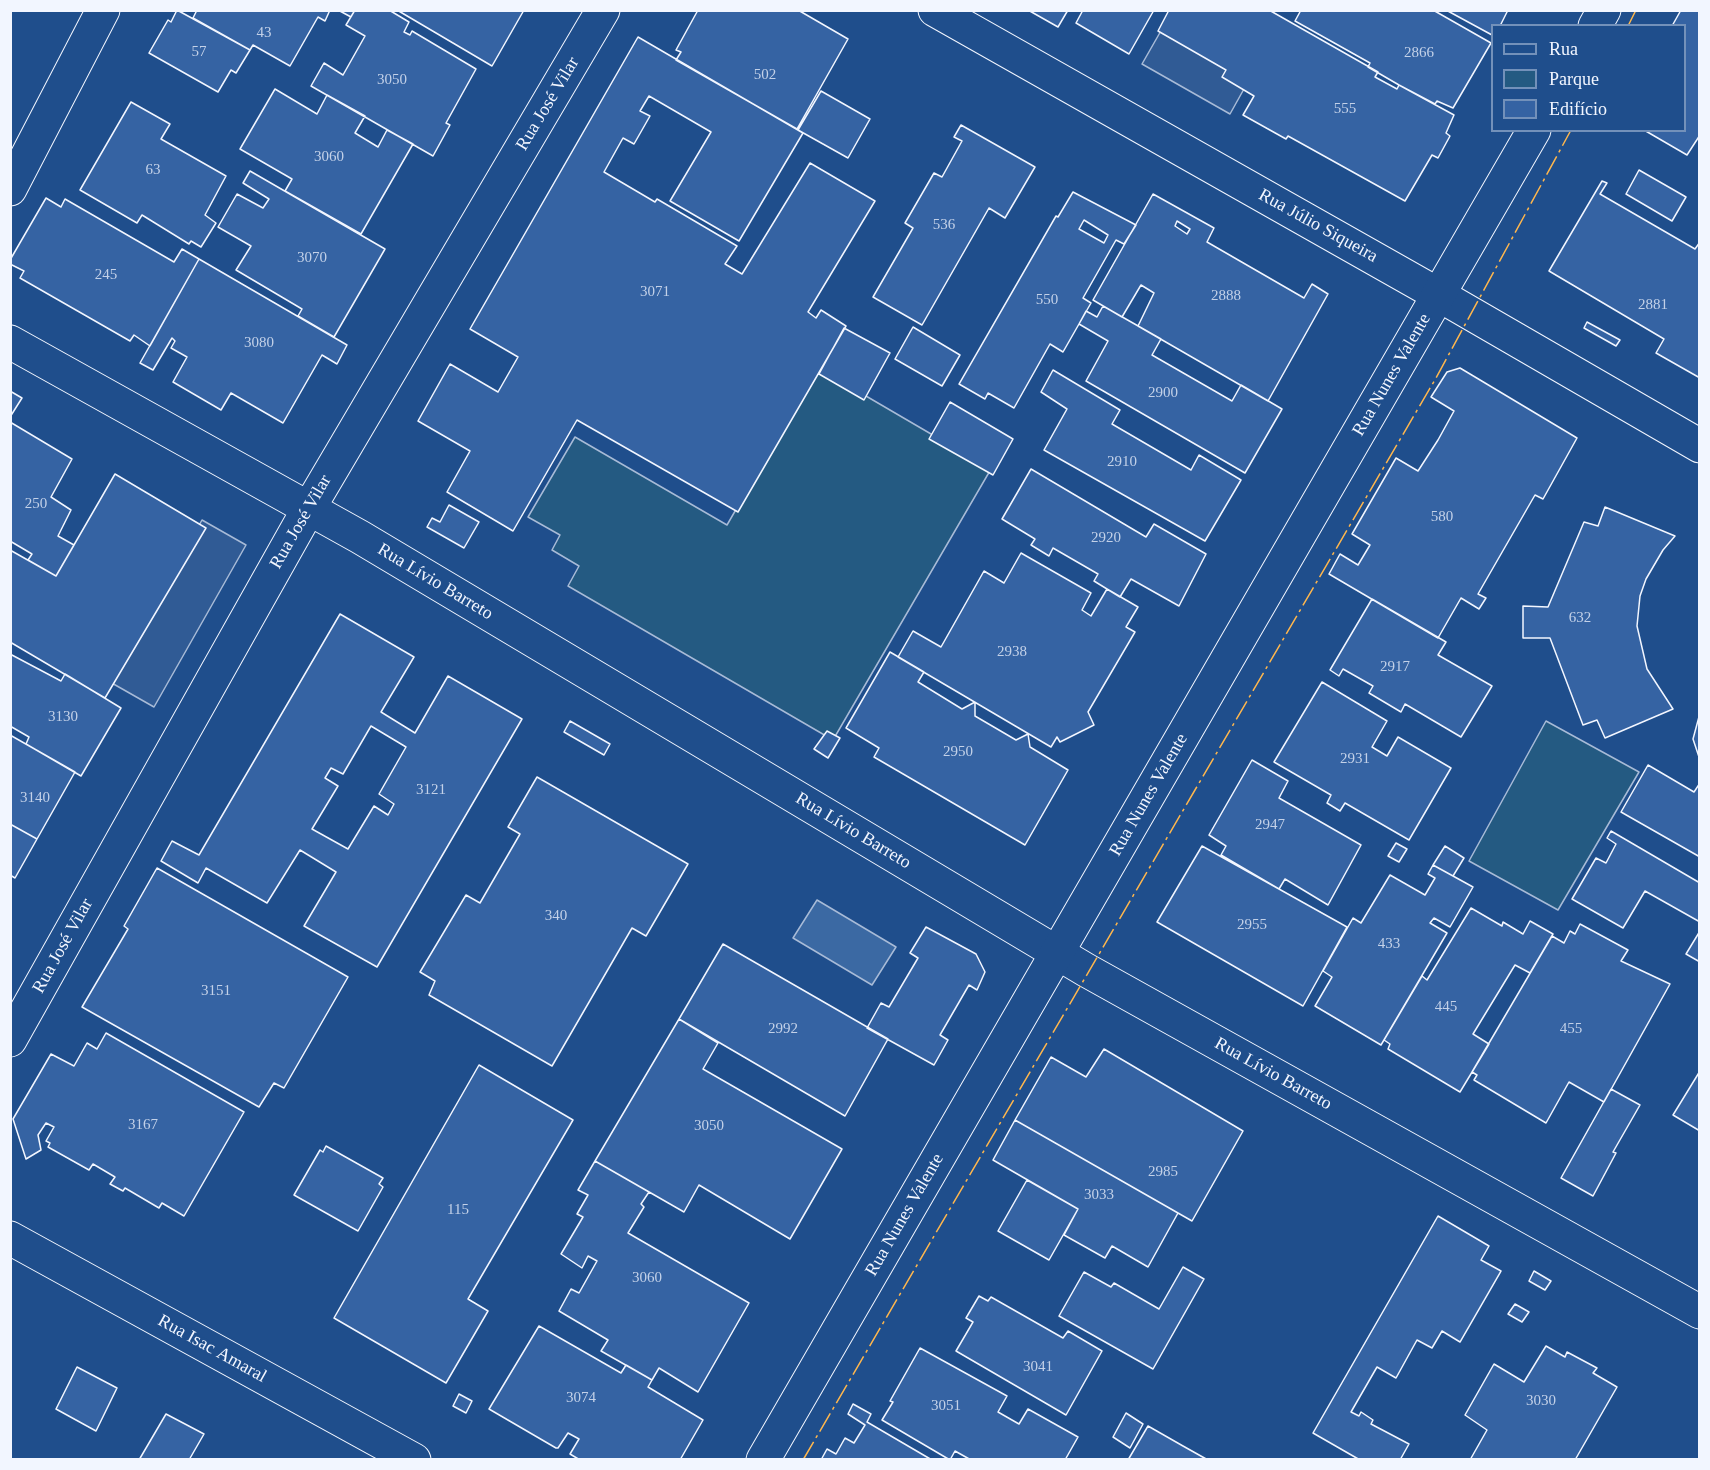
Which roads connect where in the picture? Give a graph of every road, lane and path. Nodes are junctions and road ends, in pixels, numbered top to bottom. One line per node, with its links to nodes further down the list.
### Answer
1 (103, 10): 7 (street)
2 (603, 10): 11 (street, Rua José Vilar)
3 (935, 10): 8 (street, Rua Júlio Siqueira)
4 (1604, 10): 5 (street)
5 (1596, 24)
6 (1533, 132): 8 (street, Rua Nunes Valente)
7 (10, 189)
8 (1439, 295): 10 (street, Rua Júlio Siqueira); 12 (street, Rua Nunes Valente)
9 (10, 342): 11 (street, Rua Lívio Barreto)
10 (1700, 446)
11 (309, 508): 12 (street, Rua Lívio Barreto); 13 (street, Rua José Vilar)
12 (1057, 953): 15 (street, Rua Lívio Barreto); 17 (street, Rua Nunes Valente)
13 (10, 1040)
14 (10, 1238): 16 (street, Rua Isac Amaral)
15 (1700, 1312)
16 (414, 1460)
17 (763, 1460)

